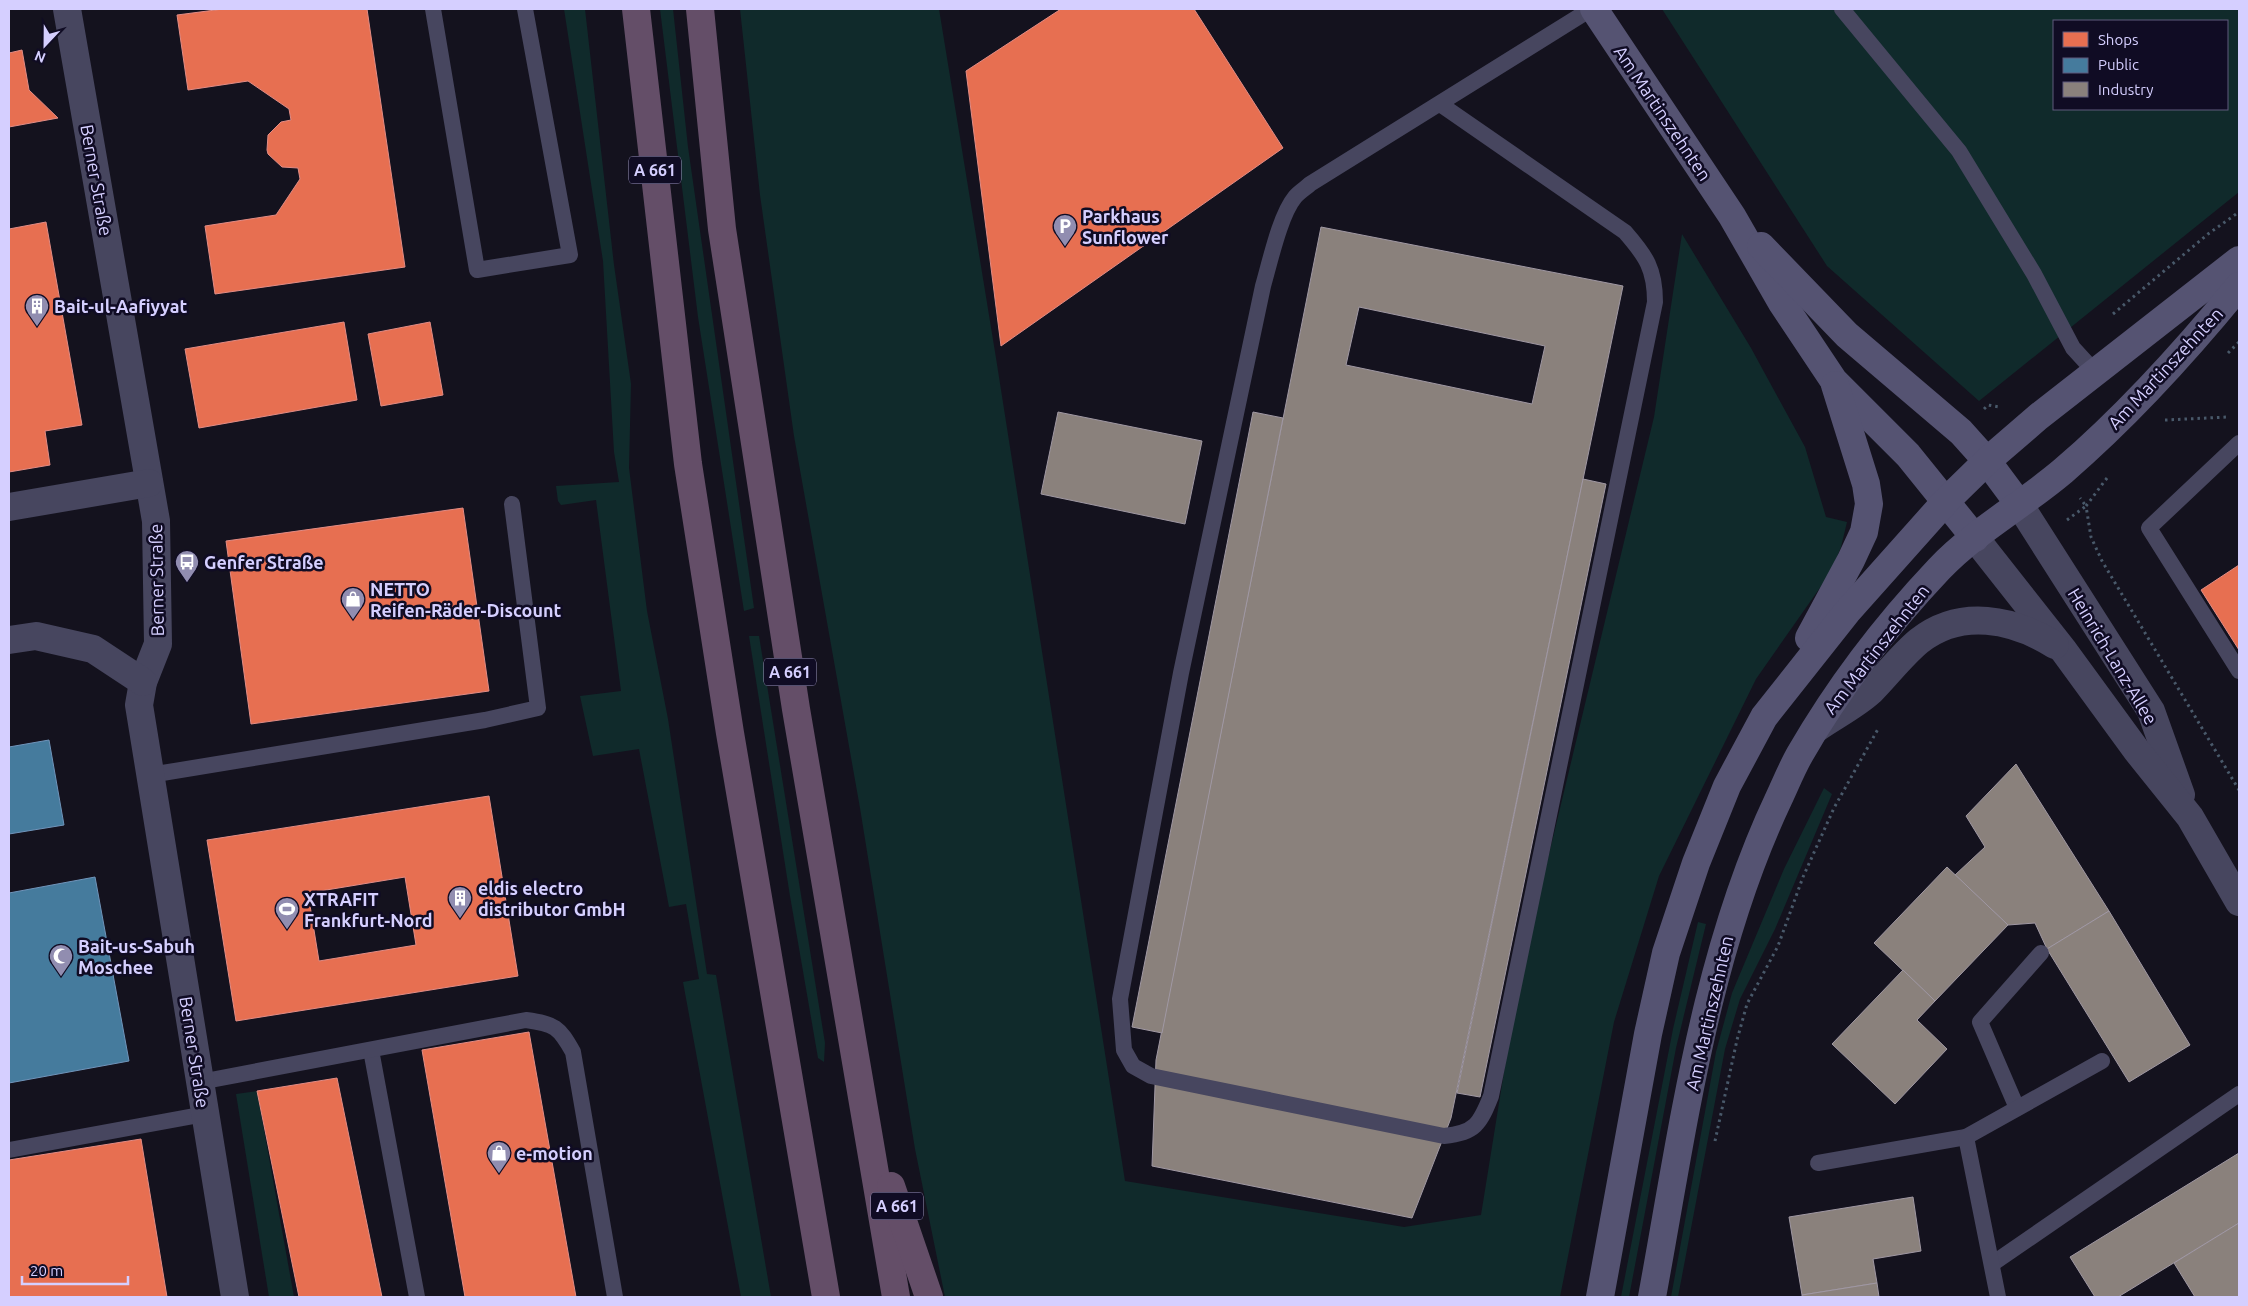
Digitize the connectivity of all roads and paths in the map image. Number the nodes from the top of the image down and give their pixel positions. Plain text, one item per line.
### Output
1 (67, 9) edge
2 (433, 9) edge
3 (524, 9) edge
4 (636, 9) edge
5 (700, 9) edge
6 (1592, 9) edge
7 (1842, 9) edge
8 (1440, 104) junction
9 (2239, 212) edge
10 (1732, 216) junction
11 (2239, 260) edge
12 (2239, 286) edge
13 (2110, 316) dead end
14 (2095, 372) junction
15 (1834, 382) junction
16 (2230, 417) dead end
17 (2162, 420) dead end
18 (2239, 442) edge
19 (1987, 461) junction
20 (148, 483) junction
21 (1946, 500) junction
22 (512, 504) dead end
23 (2019, 504) junction
24 (2086, 506) dead end
25 (9, 507) edge
26 (1975, 538) junction
27 (9, 640) edge
28 (2064, 651) junction
29 (2239, 671) edge
30 (143, 682) junction
31 (1764, 717) junction
32 (1883, 721) dead end
33 (1817, 728) junction
34 (150, 775) junction
35 (2239, 790) edge
36 (2190, 817) junction
37 (2239, 902) edge
38 (2040, 953) dead end
39 (371, 1050) junction
40 (2102, 1061) dead end
41 (200, 1082) junction
42 (2239, 1094) edge
43 (2017, 1108) junction
44 (205, 1114) junction
45 (865, 1114) junction
46 (1966, 1137) junction
47 (1714, 1147) dead end
48 (9, 1150) edge
49 (1818, 1163) dead end
50 (1992, 1264) junction
51 (235, 1297) edge
52 (417, 1297) edge
53 (615, 1297) edge
54 (826, 1297) edge
55 (896, 1297) edge
56 (929, 1297) edge
57 (1600, 1297) edge
58 (1652, 1297) edge
59 (1998, 1297) edge

1 - 20 street, Berner Straße
2 - 3 lane
4 - 54 highway, A 661
5 - 45 highway, A 661
6 - 8 lane
6 - 10 main road, Am Martinszehnten
7 - 14 lane
8 - 8 lane
9 - 13 path
10 - 15 main road, Am Martinszehnten
10 - 19 main road, Am Martinszehnten
11 - 14 main road, Am Martinszehnten
12 - 23 main road, Am Martinszehnten
14 - 19 main road, Am Martinszehnten
15 - 21 main road, Am Martinszehnten
15 - 31 main road
16 - 17 path
18 - 29 lane
19 - 21 main road, Am Martinszehnten
19 - 23 main road
20 - 25 street
20 - 30 street, Berner Straße
21 - 26 main road
21 - 31 main road, Am Martinszehnten
22 - 34 lane
23 - 26 main road, Am Martinszehnten
23 - 36 street, Heinrich-Lanz-Allee
24 - 35 path
26 - 28 street, Heinrich-Lanz-Allee
26 - 33 main road, Am Martinszehnten
27 - 30 street
28 - 33 street, Heinrich-Lanz-Allee
28 - 36 street, Heinrich-Lanz-Allee
30 - 34 street, Berner Straße
31 - 57 main road, Am Martinszehnten
32 - 47 path
33 - 58 main road, Am Martinszehnten
34 - 41 street, Berner Straße
36 - 37 street, Heinrich-Lanz-Allee
38 - 43 lane
39 - 41 lane
39 - 52 lane
39 - 53 lane
40 - 43 lane
41 - 44 street, Berner Straße
42 - 50 lane
43 - 46 lane
44 - 48 lane
44 - 51 street, Berner Straße
45 - 55 highway, A 661
45 - 56 highway, A 661
46 - 49 lane
46 - 50 lane
50 - 59 lane

